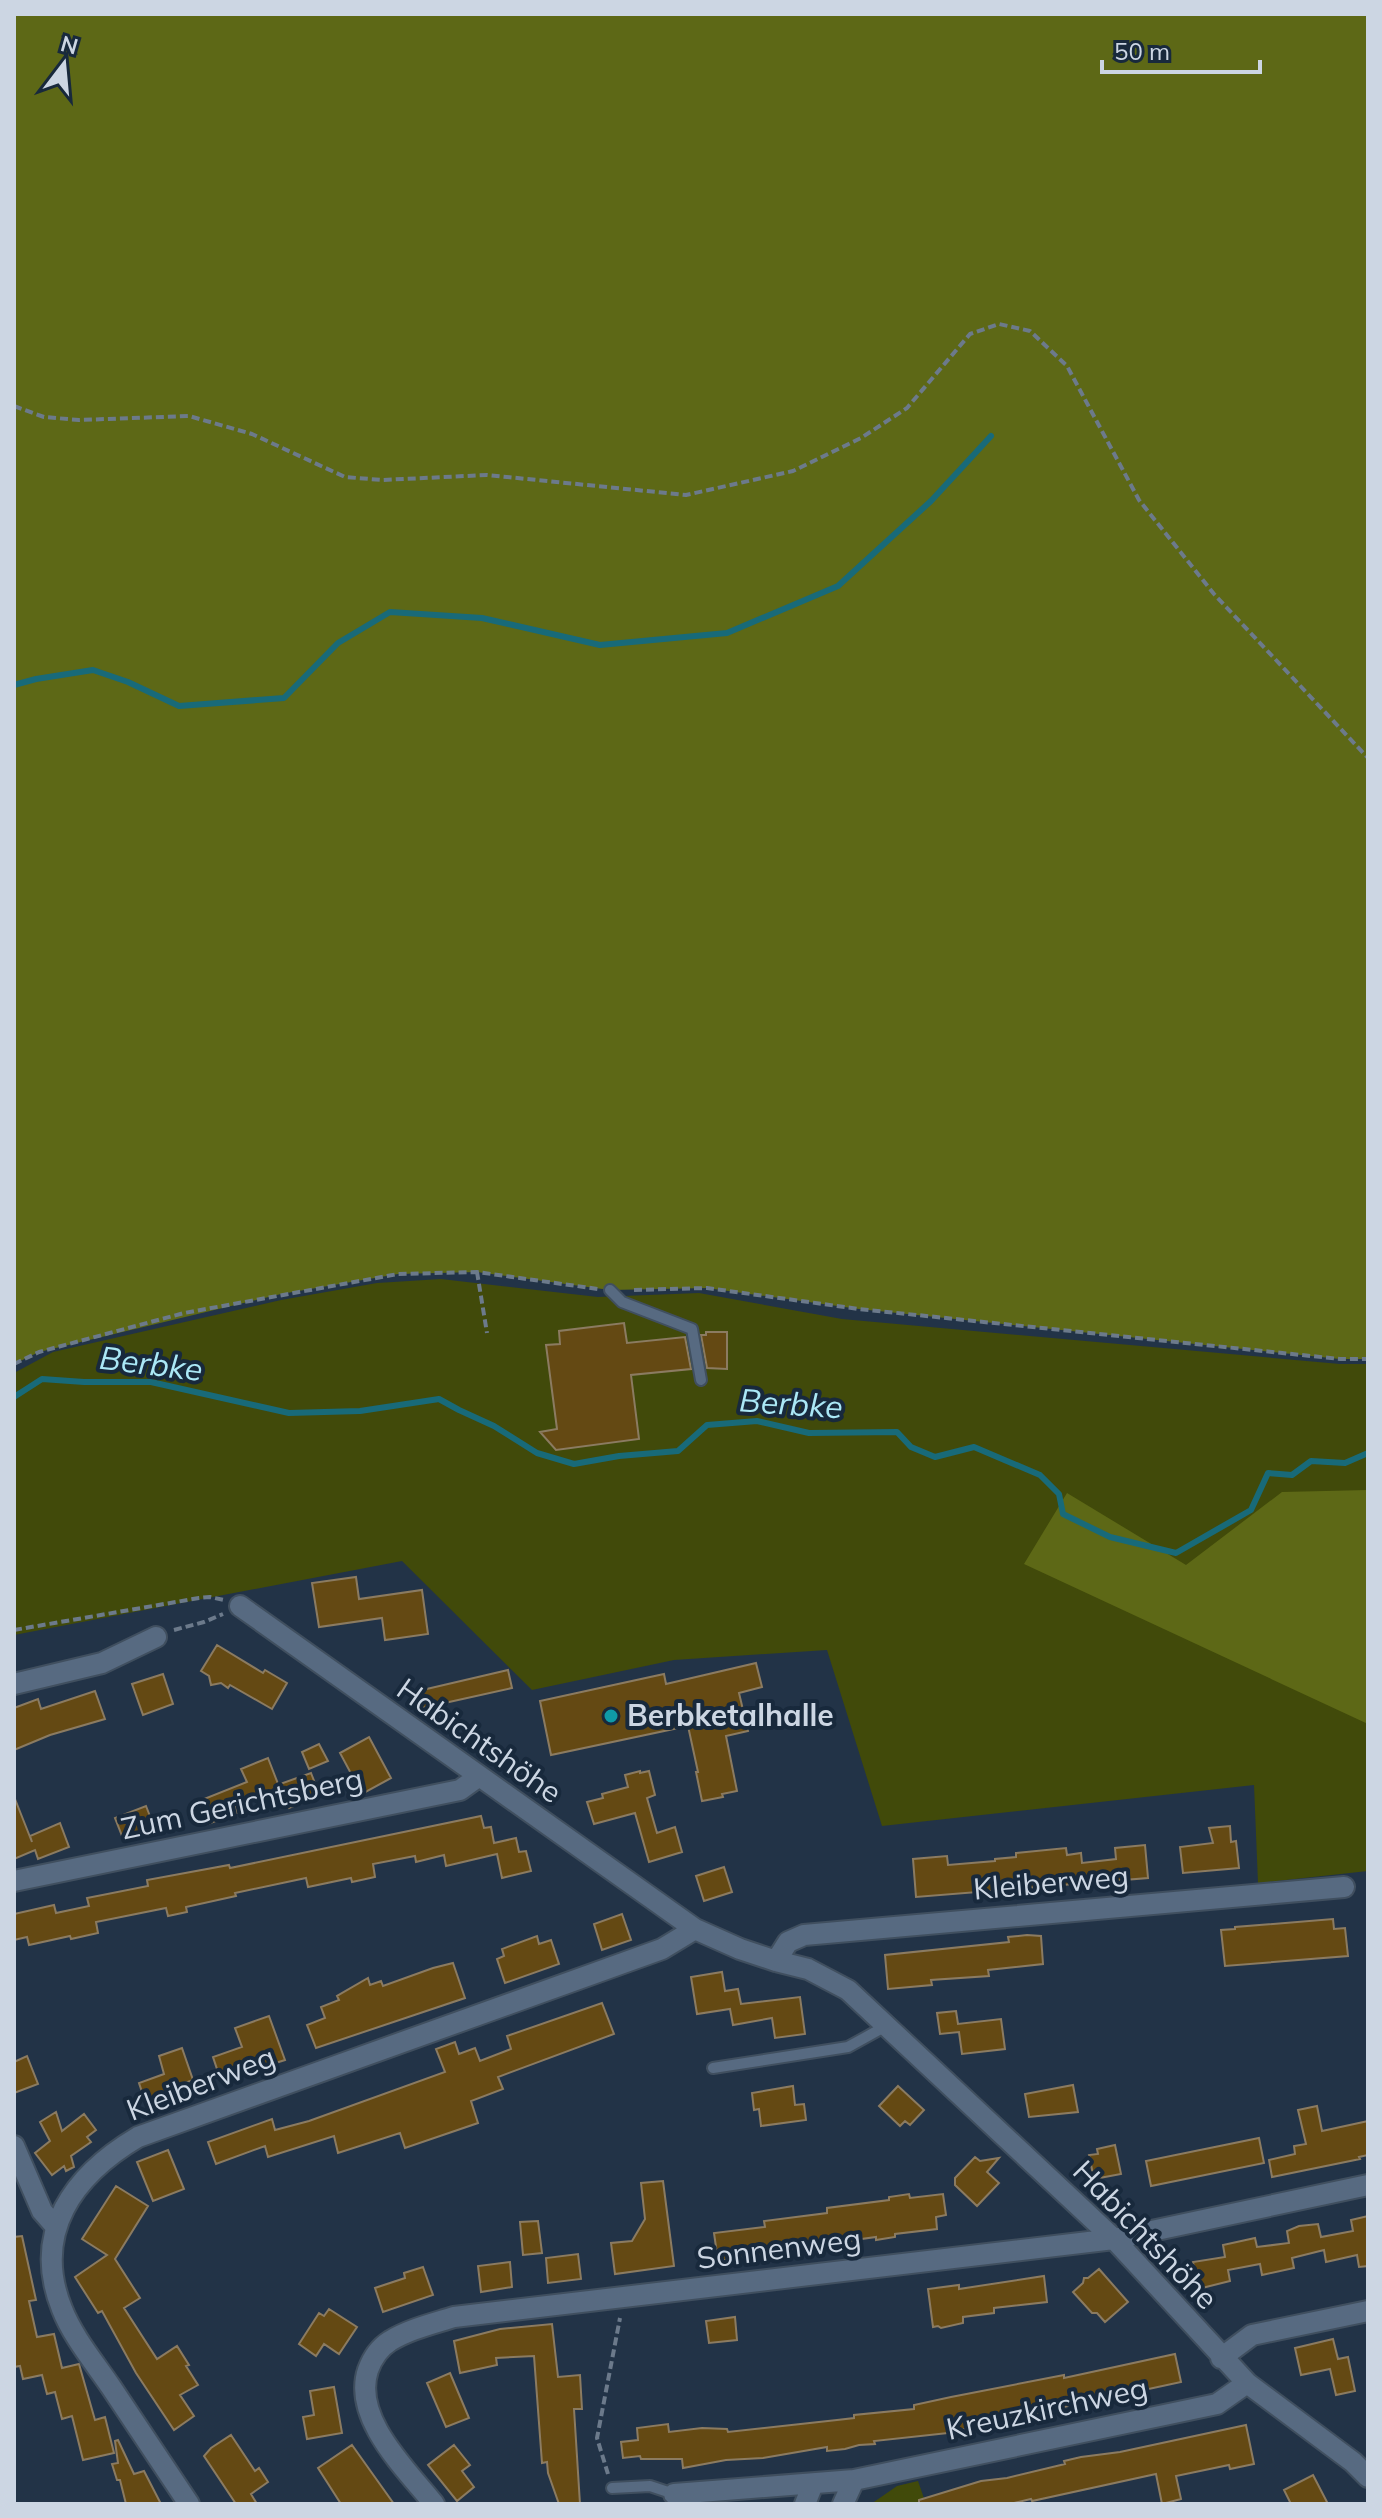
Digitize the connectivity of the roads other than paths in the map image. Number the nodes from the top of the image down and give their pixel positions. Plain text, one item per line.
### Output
1 (610, 1290) dead end
2 (701, 1380) dead end
3 (240, 1606) road end
4 (156, 1637) road end
5 (14, 1684) edge
6 (478, 1777) junction
7 (14, 1881) edge
8 (1344, 1887) dead end
9 (695, 1929) junction
10 (776, 1961) junction
11 (886, 2026) junction
12 (713, 2068) dead end
13 (14, 2147) edge
14 (1368, 2185) edge
15 (56, 2227) junction
16 (1114, 2239) junction
17 (1368, 2311) edge
18 (1221, 2358) junction
19 (1247, 2383) junction
20 (1363, 2464) edge
21 (854, 2480) junction
22 (813, 2484) junction
23 (612, 2488) road end
24 (674, 2494) joint
25 (189, 2504) edge
26 (434, 2504) edge
27 (805, 2504) edge
28 (843, 2504) edge

1 - 2 lane
3 - 6 street, Habichtshöhe
4 - 5 street
6 - 7 street, Zum Gerichtsberg
6 - 9 street, Habichtshöhe
8 - 10 street, Kleiberweg
9 - 10 street, Habichtshöhe
9 - 15 street, Kleiberweg
10 - 11 street, Habichtshöhe
11 - 12 lane
11 - 16 street, Habichtshöhe
13 - 15 street
14 - 16 street, Sonnenweg
15 - 25 street, Kleiberweg
16 - 18 street, Habichtshöhe
16 - 26 street, Sonnenweg
17 - 18 street
18 - 19 street, Habichtshöhe
19 - 20 street, Habichtshöhe
19 - 21 street, Kreuzkirchweg
21 - 22 street, Kreuzkirchweg
21 - 28 street
22 - 24 street, Kreuzkirchweg
22 - 27 street
23 - 24 lane, Kreuzkirchweg

